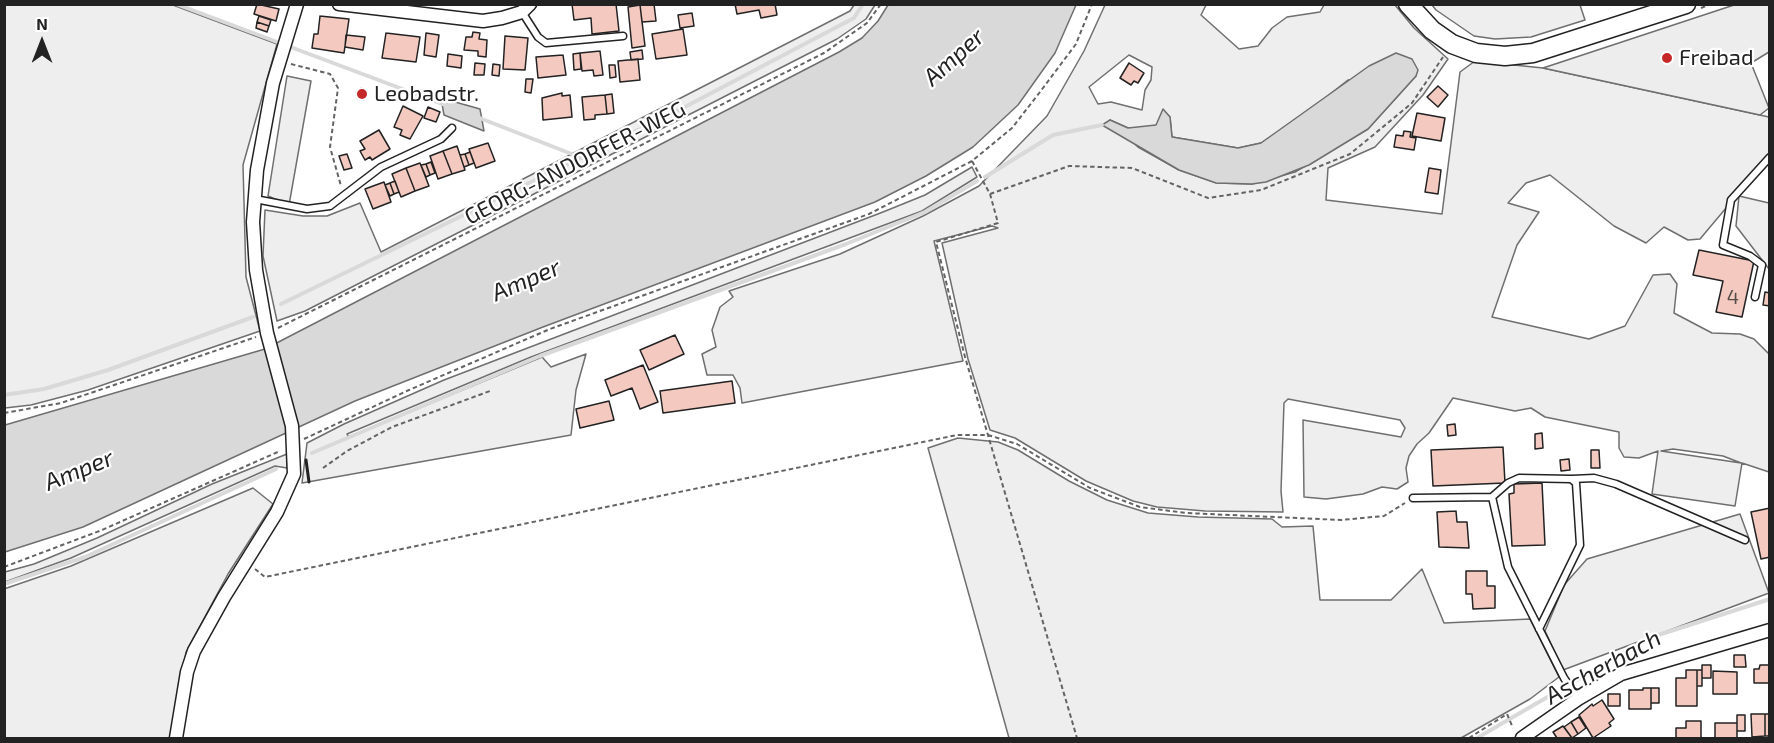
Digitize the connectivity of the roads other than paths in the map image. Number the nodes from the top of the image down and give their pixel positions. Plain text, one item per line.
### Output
1 (297, 4) edge
2 (339, 4) edge
3 (1408, 4) edge
4 (1686, 4) edge
5 (526, 8) edge
6 (623, 36) dead end
7 (452, 128) dead end
8 (1770, 157) edge
9 (254, 199) junction
10 (1755, 297) dead end
11 (1571, 479) junction
12 (1492, 497) junction
13 (1413, 498) road end
14 (1745, 540) dead end
15 (1539, 629) junction
16 (1770, 630) edge
17 (1574, 694) junction
18 (176, 738) edge
19 (1522, 738) edge

1 - 9 street
2 - 5 street
3 - 4 street
5 - 6 lane
7 - 9 lane
8 - 10 lane
9 - 18 street
11 - 12 lane
11 - 14 lane
11 - 15 lane
12 - 13 lane
12 - 15 lane
15 - 17 lane
16 - 17 street
17 - 19 street

